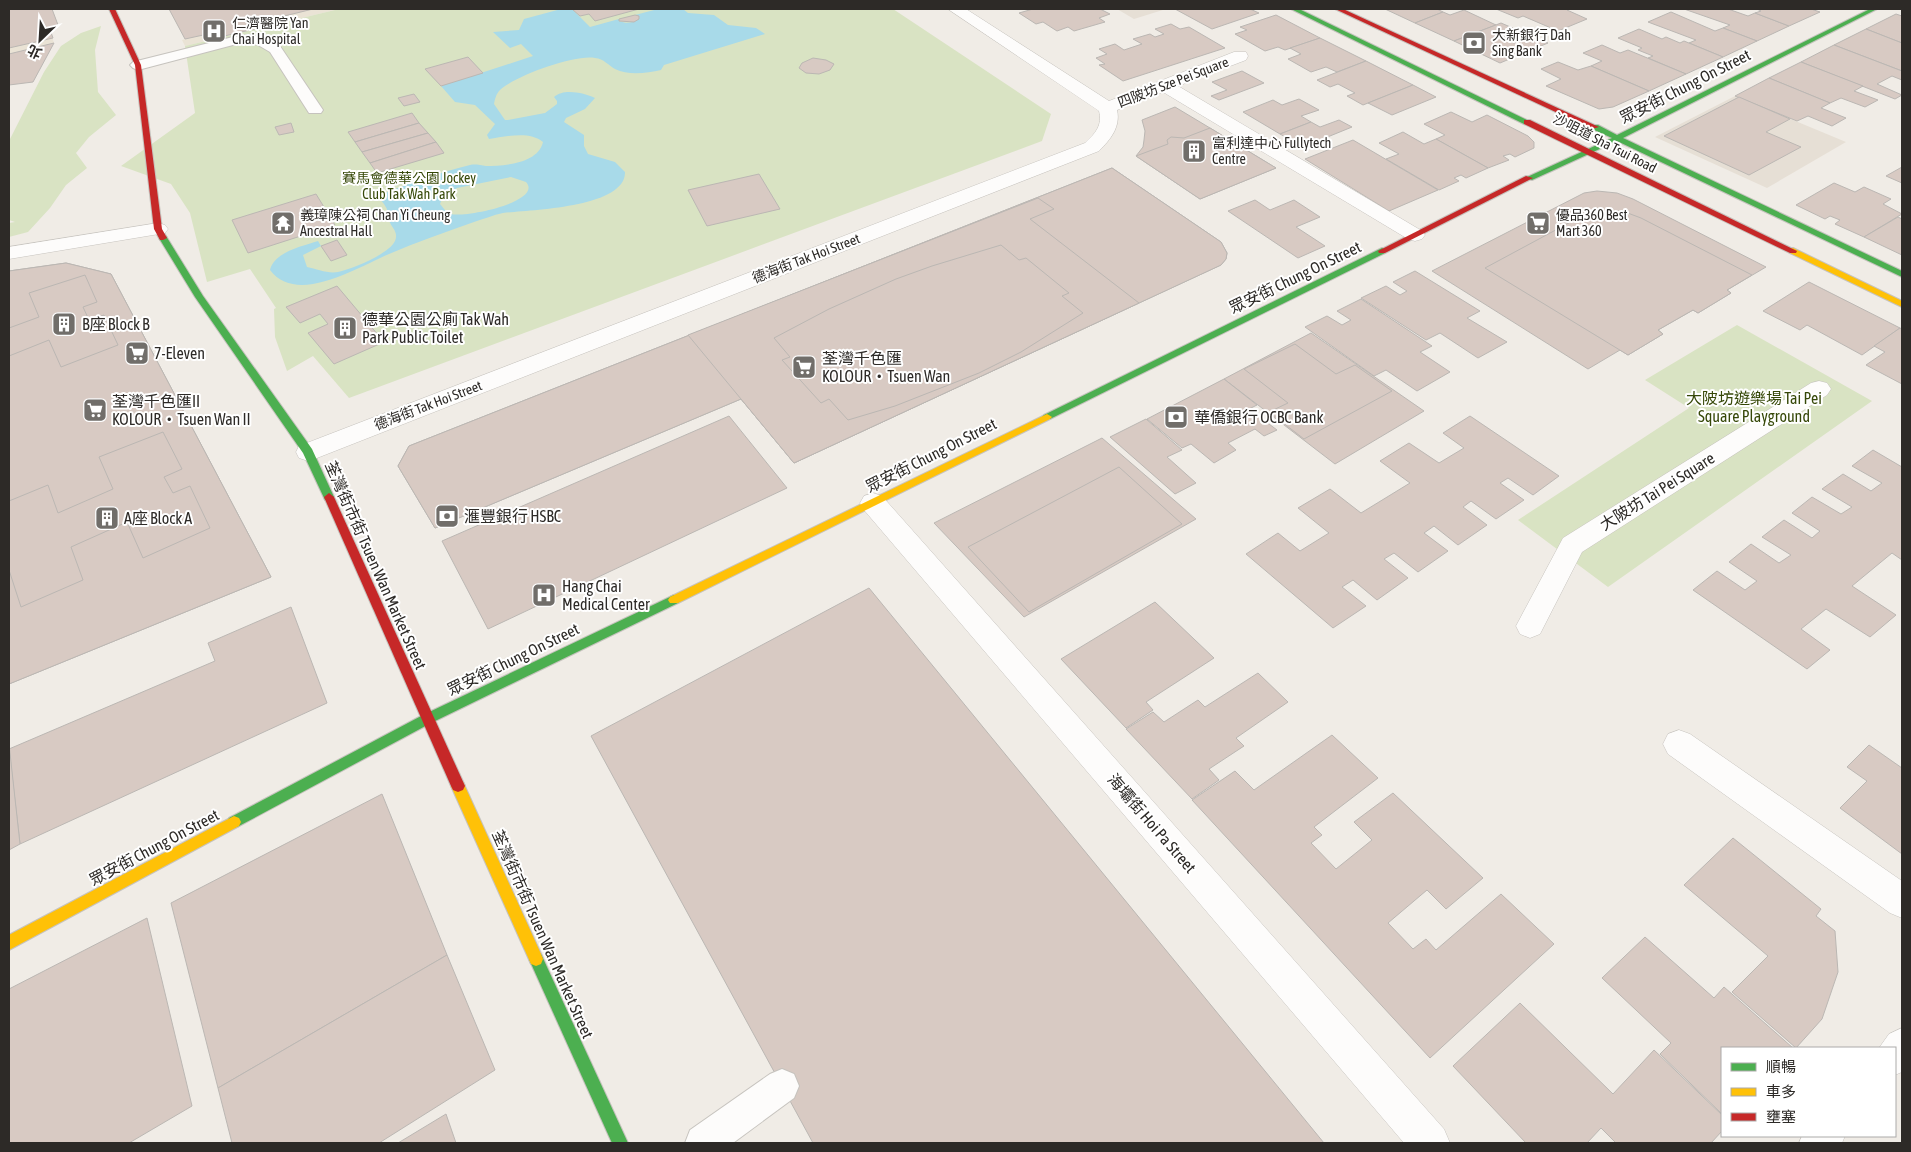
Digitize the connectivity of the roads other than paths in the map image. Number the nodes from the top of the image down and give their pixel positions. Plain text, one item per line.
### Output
1 (112, 9) edge
2 (956, 9) edge
3 (1294, 9) edge
4 (1338, 9) edge
5 (1874, 9) edge
6 (1240, 56) dead end
7 (138, 65) junction
8 (1165, 86) junction
9 (1107, 108) junction
10 (315, 110) dead end
11 (1617, 138) junction
12 (1588, 152) junction
13 (158, 229) junction
14 (1415, 235) junction
15 (9, 253) edge
16 (1902, 274) edge
17 (1902, 304) edge
18 (1819, 389) dead end
19 (308, 452) junction
20 (873, 503) junction
21 (1530, 626) dead end
22 (427, 719) junction
23 (1679, 744) dead end
24 (1902, 901) edge
25 (9, 943) edge
26 (782, 1086) dead end
27 (620, 1143) edge
28 (703, 1143) edge
29 (1430, 1143) edge

1 - 7 street, 荃灣街市街 Tsuen Wan Market Street
2 - 9 street
3 - 12 street, 沙咀道 Sha Tsui Road
4 - 11 street, 沙咀道 Sha Tsui Road
5 - 11 street, 眾安街 Chung On Street
6 - 8 street, 四陂坊 Sze Pei Square
7 - 10 lane
7 - 13 street, 荃灣街市街 Tsuen Wan Market Street
8 - 9 street, 四陂坊 Sze Pei Square
8 - 14 street
9 - 19 street, 德海街 Tak Hoi Street
11 - 12 street, 眾安街 Chung On Street
11 - 16 street, 沙咀道 Sha Tsui Road
12 - 14 street, 眾安街 Chung On Street
12 - 17 street, 沙咀道 Sha Tsui Road
13 - 15 street
13 - 19 street, 荃灣街市街 Tsuen Wan Market Street
14 - 20 street, 眾安街 Chung On Street
18 - 21 street, 大陂坊 Tai Pei Square
19 - 22 street, 荃灣街市街 Tsuen Wan Market Street
20 - 22 street, 眾安街 Chung On Street
20 - 29 street, 海壩街 Hoi Pa Street
22 - 25 street, 眾安街 Chung On Street
22 - 27 street, 荃灣街市街 Tsuen Wan Market Street
23 - 24 street
26 - 28 lane

